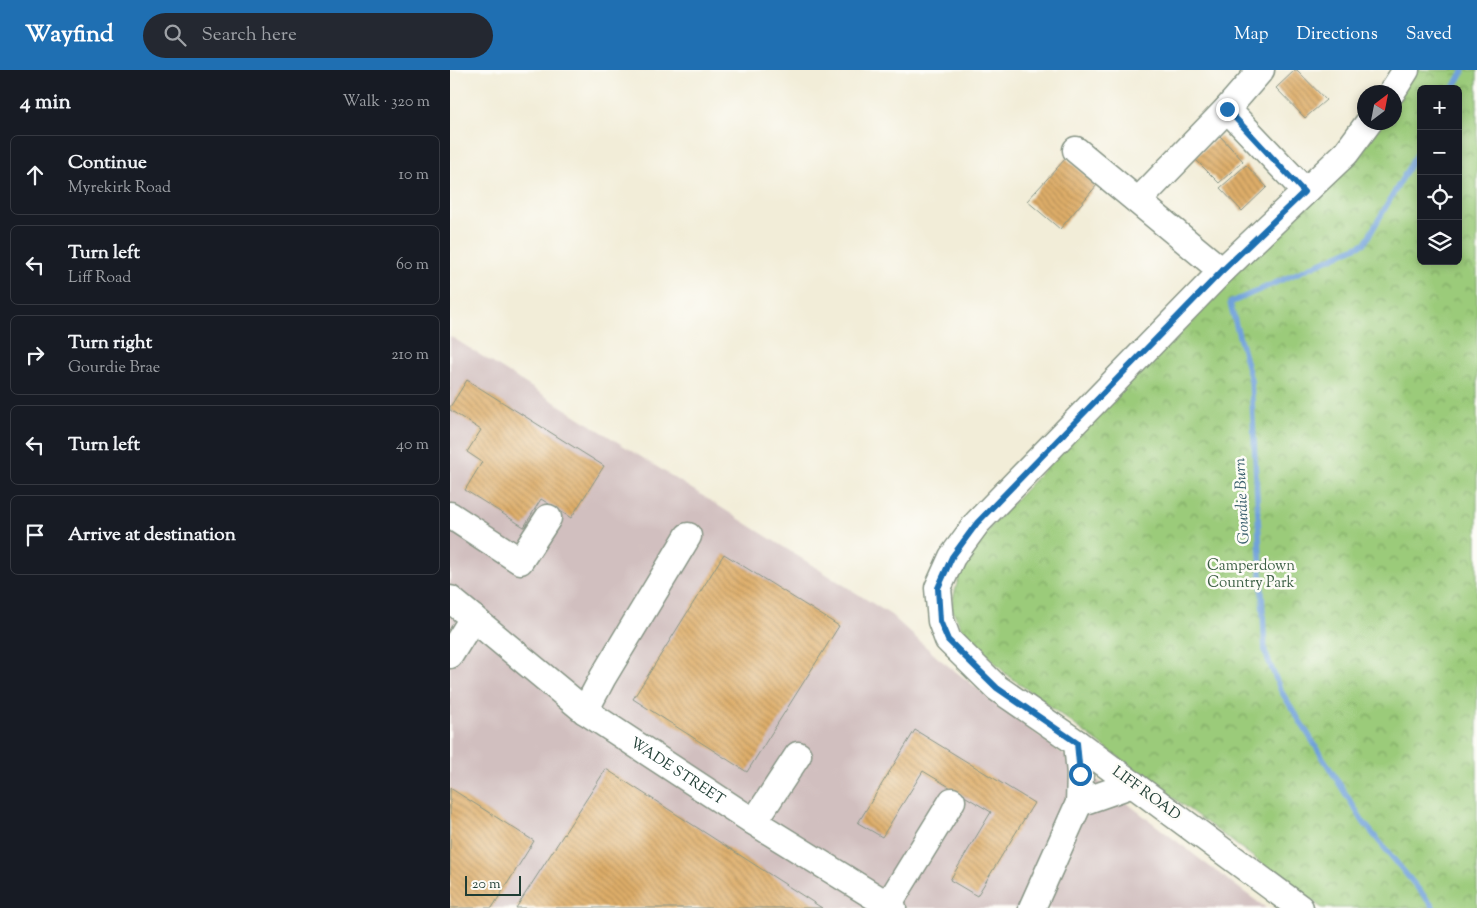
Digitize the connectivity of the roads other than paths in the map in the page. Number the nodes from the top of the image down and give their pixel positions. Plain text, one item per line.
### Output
1 (1261, 70) edge
2 (1406, 70) edge
3 (1396, 85) edge
4 (1227, 109) junction
5 (1363, 130) edge
6 (1076, 150) dead end
7 (1304, 192) junction
8 (1138, 201) junction
9 (1222, 271) junction
10 (450, 516) edge
11 (548, 518) dead end
12 (688, 536) dead end
13 (450, 599) edge
14 (473, 618) junction
15 (450, 655) edge
16 (585, 711) junction
17 (1077, 743) junction
18 (798, 755) dead end
19 (1133, 784) junction
20 (952, 801) dead end
21 (1079, 803) junction
22 (754, 822) junction
23 (891, 907) edge
24 (1032, 908) edge
25 (1300, 908) edge

1 - 4 street
2 - 3 street
4 - 7 street
4 - 8 street
5 - 7 street
6 - 8 street
7 - 9 street
8 - 9 street
9 - 17 street, LIFF ROAD
10 - 11 street
12 - 16 street
13 - 14 street, WADE STREET
14 - 15 street
14 - 16 street, WADE STREET
16 - 22 street, WADE STREET
17 - 19 street, LIFF ROAD
17 - 21 street
18 - 22 street
19 - 21 street
19 - 25 street, LIFF ROAD
20 - 23 street
21 - 24 street
22 - 23 street, WADE STREET

